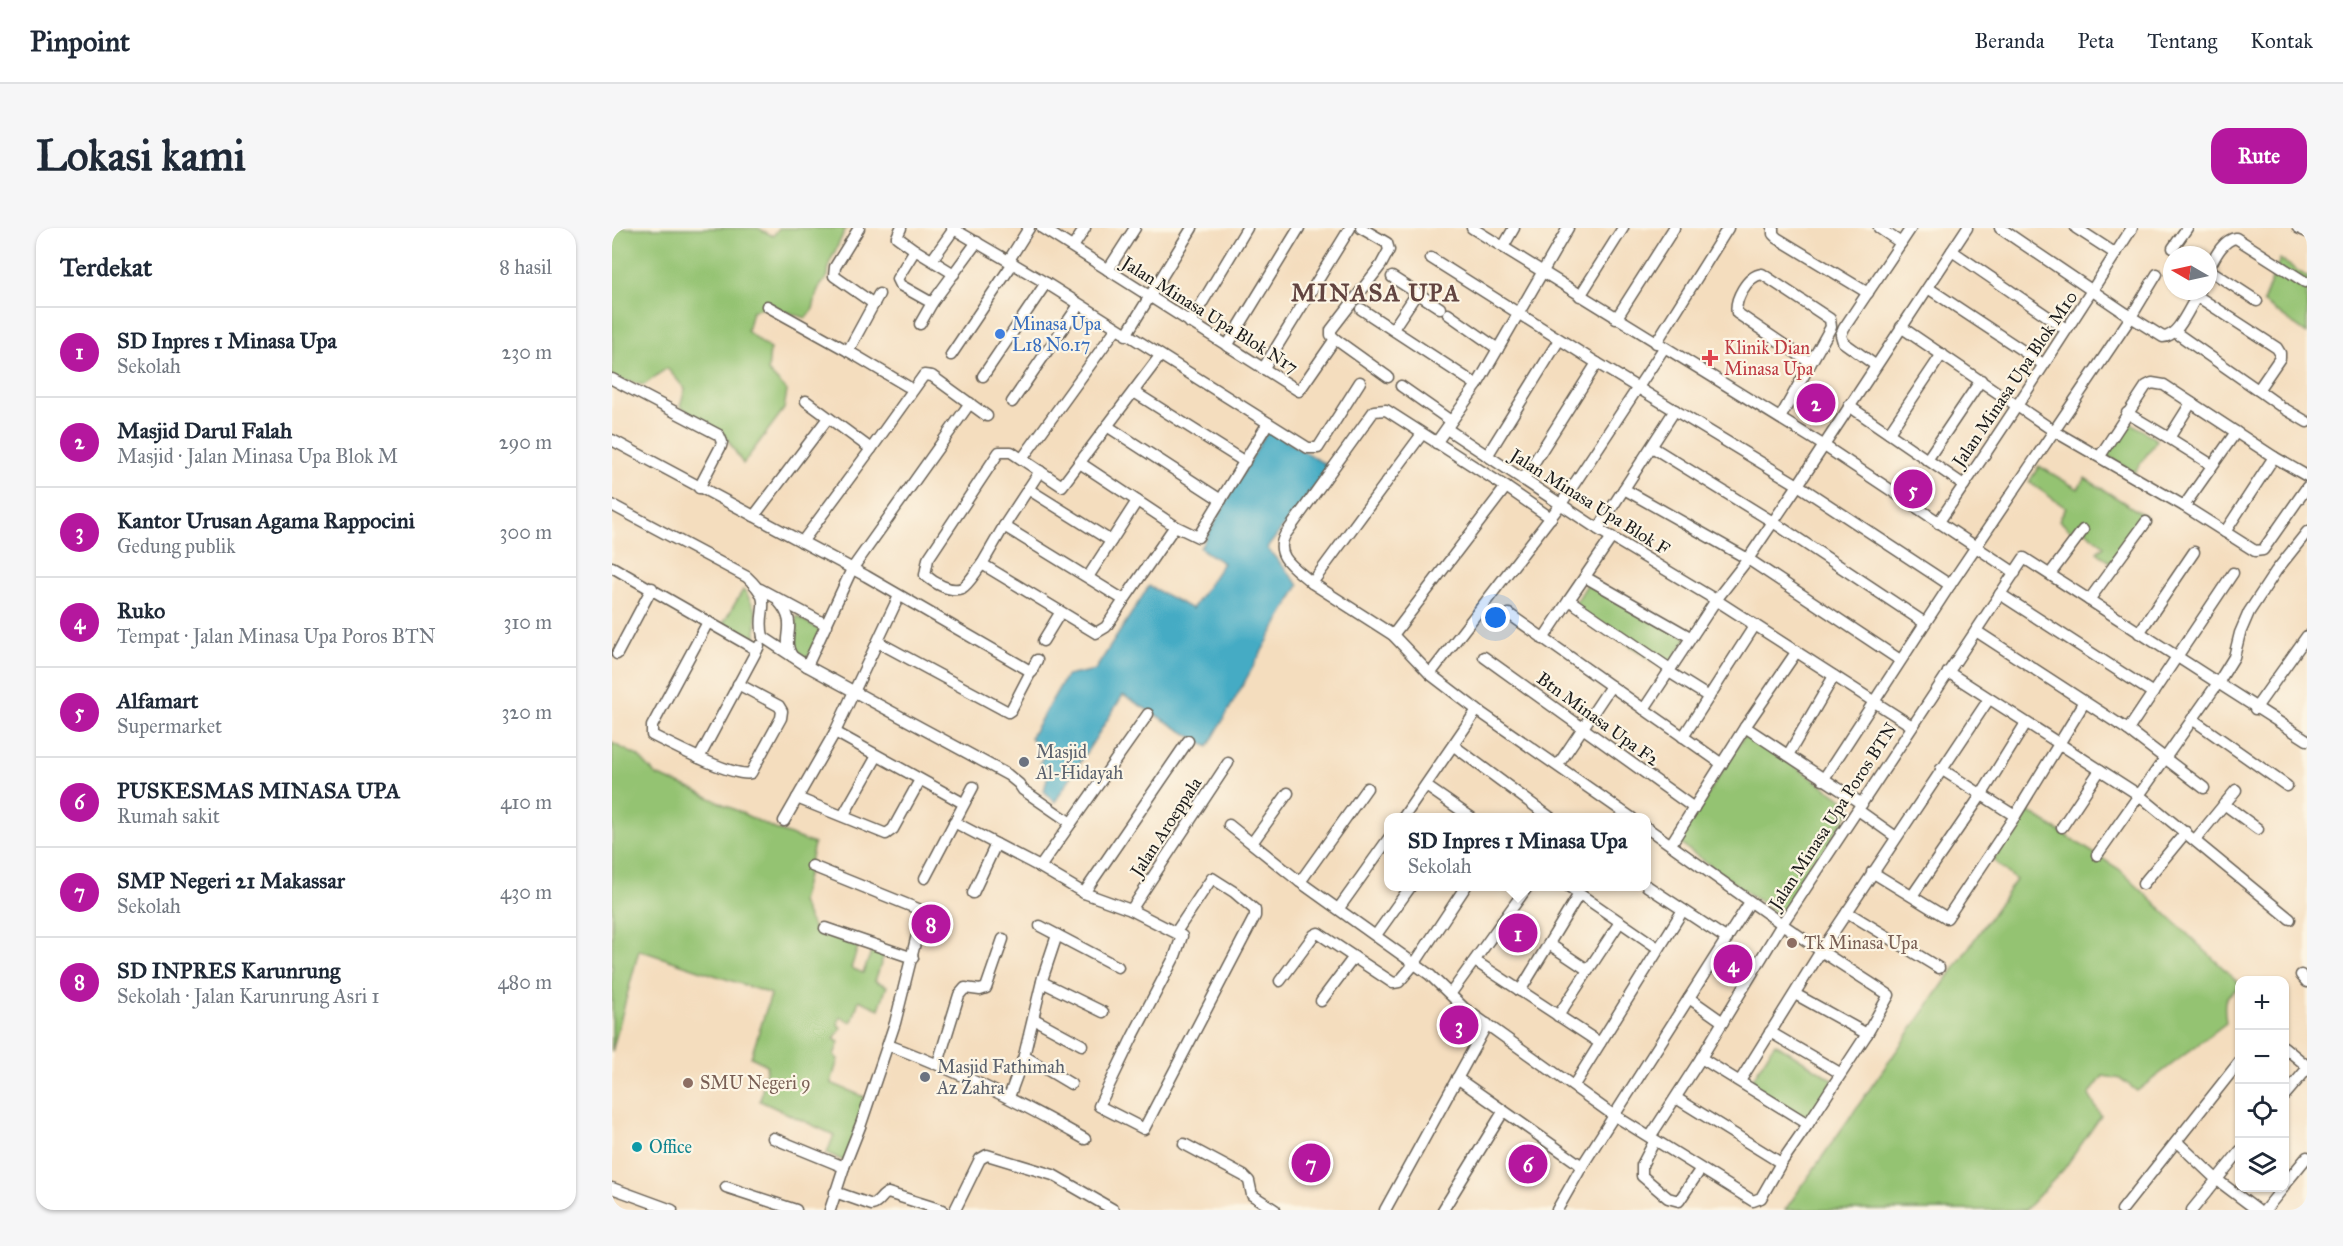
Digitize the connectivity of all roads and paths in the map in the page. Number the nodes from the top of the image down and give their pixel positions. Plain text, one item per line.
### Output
1 (859, 228) edge
2 (901, 228) edge
3 (953, 228) edge
4 (1029, 228) edge
5 (1042, 228) edge
6 (1085, 228) edge
7 (1135, 228) edge
8 (1192, 228) edge
9 (1247, 228) edge
10 (1299, 228) edge
11 (1350, 228) edge
12 (1361, 228) edge
13 (1472, 228) edge
14 (1514, 228) edge
15 (1568, 228) edge
16 (1623, 228) edge
17 (1674, 228) edge
18 (1728, 228) edge
19 (1773, 228) edge
20 (1880, 228) edge
21 (1911, 228) edge
22 (1966, 228) edge
23 (2000, 228) edge
24 (2076, 228) edge
25 (2133, 228) edge
26 (2187, 228) edge
27 (2298, 228) edge
28 (2307, 232) edge
29 (977, 242) junction
30 (1901, 243) junction
31 (2174, 246) edge
32 (1073, 247) junction
33 (1503, 247) junction
34 (915, 250) junction
35 (1952, 251) junction
36 (2116, 254) junction
37 (2217, 256) edge
38 (1431, 258) dead end
39 (932, 261) junction
40 (1011, 261) junction
41 (1108, 270) junction
42 (1541, 272) junction
43 (954, 274) junction
44 (2157, 274) dead end
45 (2217, 276) edge
46 (1392, 277) dead end
47 (2305, 282) dead end
48 (1046, 283) junction
49 (1928, 288) junction
50 (2093, 291) junction
51 (1868, 293) junction
52 (1149, 296) junction
53 (1415, 296) junction
54 (1580, 296) junction
55 (2194, 300) edge
56 (2207, 300) edge
57 (2257, 301) dead end
58 (932, 303) junction
59 (1079, 305) junction
60 (767, 306) dead end
61 (1361, 309) dead end
62 (1519, 313) junction
63 (2130, 316) junction
64 (1616, 319) junction
65 (1190, 323) junction
66 (920, 324) dead end
67 (1901, 327) junction
68 (1393, 329) junction
69 (2066, 329) junction
70 (1121, 332) junction
71 (2175, 332) junction
72 (1335, 339) junction
73 (1560, 339) junction
74 (1660, 345) junction
75 (1227, 346) junction
76 (1498, 349) junction
77 (848, 351) junction
78 (1942, 354) junction
79 (951, 356) dead end
80 (1160, 356) junction
81 (1597, 363) junction
82 (1811, 363) junction
83 (1875, 364) junction
84 (2043, 364) junction
85 (1263, 369) junction
86 (983, 376) dead end
87 (1388, 377) dead end
88 (612, 379) edge
89 (1981, 380) junction
90 (1360, 382) dead end
91 (1477, 385) junction
92 (907, 386) dead end
93 (1401, 386) dead end
94 (1638, 388) junction
95 (2258, 390) junction
96 (1134, 392) junction
97 (806, 400) dead end
98 (1012, 402) dead end
99 (970, 403) junction
100 (2192, 403) junction
101 (1849, 406) junction
102 (2018, 406) junction
103 (1675, 410) junction
104 (2127, 413) junction
105 (987, 416) dead end
106 (828, 418) junction
107 (1780, 418) junction
108 (2306, 418) edge
109 (1268, 423) junction
110 (1449, 425) junction
111 (1107, 426) junction
112 (2054, 431) junction
113 (2236, 432) junction
114 (1890, 433) junction
115 (1422, 434) junction
116 (2169, 438) junction
117 (612, 440) edge
118 (1436, 443) junction
119 (1823, 446) junction
120 (1652, 447) junction
121 (871, 449) junction
122 (1487, 456) junction
123 (2100, 456) junction
124 (2274, 457) junction
125 (1022, 459) junction
126 (1927, 460) junction
127 (1245, 462) junction
128 (1080, 463) junction
129 (2212, 465) junction
130 (1040, 471) junction
131 (2307, 476) edge
132 (1522, 480) junction
133 (1798, 485) junction
134 (1964, 485) junction
135 (1062, 486) junction
136 (1506, 487) junction
137 (2307, 487) edge
138 (699, 488) junction
139 (1029, 489) junction
140 (1624, 489) junction
141 (1221, 500) junction
142 (1137, 501) junction
143 (1052, 502) junction
144 (1561, 504) junction
145 (612, 505) edge
146 (2184, 506) junction
147 (754, 516) junction
148 (1551, 518) junction
149 (1773, 522) junction
150 (2146, 522) dead end
151 (1938, 523) junction
152 (1004, 526) junction
153 (1175, 526) junction
154 (1598, 529) junction
155 (2083, 530) dead end
156 (2225, 532) junction
157 (2307, 532) edge
158 (1612, 537) junction
159 (1111, 541) junction
160 (802, 542) junction
161 (1977, 548) junction
162 (2194, 552) dead end
163 (1748, 559) junction
164 (982, 564) junction
165 (612, 567) edge
166 (852, 569) junction
167 (2015, 573) junction
168 (2233, 573) dead end
169 (2050, 574) junction
170 (1088, 577) junction
171 (1585, 577) junction
172 (1312, 583) junction
173 (1950, 585) junction
174 (652, 588) junction
175 (760, 589) junction
176 (2000, 594) junction
177 (899, 596) junction
178 (775, 597) junction
179 (1124, 600) junction
180 (1569, 600) junction
181 (1716, 600) junction
182 (2089, 600) junction
183 (1060, 613) junction
184 (1509, 614) dead end
185 (708, 622) junction
186 (1925, 623) junction
187 (826, 625) junction
188 (1755, 625) junction
189 (1976, 631) junction
190 (2139, 633) junction
191 (1393, 635) junction
192 (2307, 636) edge
193 (763, 637) junction
194 (1690, 637) junction
195 (1543, 639) junction
196 (1043, 641) dead end
197 (878, 642) junction
198 (757, 650) junction
199 (1797, 651) junction
200 (618, 654) dead end
201 (2177, 656) junction
202 (793, 657) junction
203 (1484, 657) dead end
204 (1037, 660) dead end
205 (1900, 660) junction
206 (807, 666) junction
207 (1670, 670) junction
208 (1032, 672) junction
209 (1948, 672) junction
210 (1430, 674) junction
211 (1834, 676) junction
212 (2218, 683) junction
213 (738, 684) junction
214 (1611, 686) junction
215 (854, 692) junction
216 (2153, 693) junction
217 (1709, 697) junction
218 (1989, 699) junction
219 (1874, 701) junction
220 (2084, 703) junction
221 (1644, 709) junction
222 (2255, 709) junction
223 (1477, 710) junction
224 (1148, 714) dead end
225 (2192, 719) junction
226 (2026, 723) junction
227 (1912, 726) junction
228 (1745, 727) junction
229 (1583, 729) junction
230 (2128, 730) junction
231 (835, 732) junction
232 (1683, 737) junction
233 (2307, 740) edge
234 (1188, 741) dead end
235 (2060, 744) junction
236 (1454, 746) junction
237 (1788, 755) junction
238 (878, 756) junction
239 (699, 758) junction
240 (2163, 758) junction
241 (1228, 763) dead end
242 (1722, 764) junction
243 (1558, 765) junction
244 (1941, 769) junction
245 (2100, 770) junction
246 (920, 780) junction
247 (1823, 780) junction
248 (1426, 786) junction
249 (2287, 786) dead end
250 (973, 787) dead end
251 (1367, 788) dead end
252 (2204, 788) dead end
253 (2236, 790) dead end
254 (1288, 793) dead end
255 (1982, 794) junction
256 (2139, 795) junction
257 (797, 798) junction
258 (963, 803) junction
259 (2224, 804) junction
260 (1860, 807) junction
261 (1694, 808) junction
262 (1407, 813) edge
263 (1461, 813) edge
264 (1544, 813) edge
265 (1617, 813) edge
266 (843, 816) junction
267 (2016, 816) junction
268 (784, 821) dead end
269 (954, 822) junction
270 (1071, 823) junction
271 (1229, 825) dead end
272 (2062, 827) dead end
273 (2258, 830) dead end
274 (1651, 831) edge
275 (2186, 832) junction
276 (1896, 837) junction
277 (2195, 840) junction
278 (1252, 843) junction
279 (996, 844) junction
280 (1671, 844) junction
281 (1384, 845) edge
282 (2097, 855) dead end
283 (812, 866) dead end
284 (1040, 867) junction
285 (1872, 872) junction
286 (925, 878) dead end
287 (1300, 882) junction
288 (2143, 884) dead end
289 (1651, 889) edge
290 (1408, 891) edge
291 (1463, 891) edge
292 (1524, 891) edge
293 (1575, 891) edge
294 (973, 893) dead end
295 (1084, 893) junction
296 (1579, 894) junction
297 (1912, 896) junction
298 (1750, 902) junction
299 (1339, 908) junction
300 (1131, 910) junction
301 (1683, 910) junction
302 (1847, 912) junction
303 (2290, 919) dead end
304 (1620, 922) junction
305 (1782, 924) junction
306 (1040, 926) dead end
307 (825, 928) dead end
308 (1179, 934) junction
309 (1057, 935) junction
310 (1376, 936) junction
311 (1003, 939) dead end
312 (1727, 939) junction
313 (1549, 944) junction
314 (1658, 948) junction
315 (1821, 951) junction
316 (1353, 957) junction
317 (913, 958) junction
318 (1475, 961) junction
319 (1415, 963) junction
320 (1118, 967) dead end
321 (1939, 968) dead end
322 (1588, 970) junction
323 (1280, 981) dead end
324 (1042, 982) junction
325 (1520, 991) junction
326 (1451, 993) junction
327 (1795, 994) junction
328 (1689, 998) junction
329 (1321, 1001) dead end
330 (1103, 1012) dead end
331 (1558, 1016) junction
332 (1034, 1019) junction
333 (1723, 1022) junction
334 (1487, 1024) junction
335 (1770, 1032) junction
336 (1867, 1034) junction
337 (1600, 1042) junction
338 (888, 1045) junction
339 (1082, 1045) dead end
340 (2289, 1051) edge
341 (1024, 1056) junction
342 (1701, 1058) junction
343 (938, 1063) junction
344 (2235, 1067) edge
345 (2307, 1067) edge
346 (1840, 1073) junction
347 (1456, 1078) junction
348 (1740, 1081) junction
349 (1071, 1084) dead end
350 (1574, 1085) junction
351 (2289, 1090) edge
352 (1009, 1097) junction
353 (1676, 1098) junction
354 (1503, 1112) junction
355 (1614, 1115) junction
356 (1808, 1124) junction
357 (773, 1138) dead end
358 (1085, 1139) dead end
359 (1652, 1139) junction
360 (2176, 1142) junction
361 (1184, 1144) dead end
362 (2235, 1156) edge
363 (2307, 1157) edge
364 (1781, 1163) junction
365 (1582, 1166) junction
366 (844, 1167) junction
367 (1700, 1170) junction
368 (2216, 1179) junction
369 (2289, 1180) edge
370 (726, 1187) dead end
371 (612, 1188) edge
372 (835, 1192) junction
373 (2279, 1192) edge
374 (1748, 1206) edge
375 (653, 1207) edge
376 (672, 1210) edge
377 (796, 1210) edge
378 (830, 1210) edge
379 (942, 1210) edge
380 (955, 1210) edge
381 (1114, 1210) edge
382 (1275, 1210) edge
383 (1385, 1210) edge
384 (1443, 1210) edge
385 (1557, 1210) edge
386 (2122, 1210) edge
387 (2192, 1210) edge
388 (2257, 1210) edge
389 (2265, 1210) edge

1 - 77 street
2 - 34 street
3 - 29 street
3 - 39 street
4 - 40 street
5 - 32 street, Jalan Minasa Upa Blok N17
6 - 32 street
7 - 41 street
8 - 52 street
9 - 65 street
10 - 75 street
11 - 85 street
12 - 72 street
13 - 33 street
14 - 33 street
15 - 42 street
16 - 54 street
17 - 64 street
18 - 74 street
19 - 51 street
20 - 30 street
21 - 30 street
22 - 35 street
23 - 50 street
24 - 36 street
25 - 36 street, Jalan Minasa Upa Blok M10
26 - 31 street
27 - 28 street
29 - 40 street
29 - 43 street
30 - 51 street
32 - 41 street, Jalan Minasa Upa Blok N17
33 - 42 street
34 - 39 street
34 - 58 street
35 - 49 street
35 - 69 street
36 - 50 street, Jalan Minasa Upa Blok M10
37 - 47 street
38 - 62 street
39 - 43 street
40 - 48 street
40 - 79 street
41 - 52 street, Jalan Minasa Upa Blok N17
42 - 54 street
42 - 62 street
43 - 58 street
44 - 63 street
45 - 57 street
46 - 53 street
48 - 59 street
48 - 86 street
49 - 67 street
49 - 84 street
50 - 63 street
50 - 69 street, Jalan Minasa Upa Blok M10
51 - 83 street
52 - 65 street, Jalan Minasa Upa Blok N17
52 - 70 street
53 - 68 street
53 - 76 street
54 - 64 street
55 - 71 street
56 - 95 street
58 - 66 street
59 - 70 street
59 - 98 street
60 - 77 street
61 - 68 street
62 - 73 street
62 - 76 street
63 - 71 street
63 - 112 street
64 - 74 street
65 - 75 street, Jalan Minasa Upa Blok N17
67 - 78 street
67 - 83 street
68 - 91 street
69 - 84 street, Jalan Minasa Upa Blok M10
70 - 80 street
70 - 125 street
71 - 95 street
72 - 85 street, Jalan Minasa Upa Blok N17
72 - 87 street
73 - 81 street
73 - 122 street
74 - 94 street
74 - 107 street
75 - 85 street, Jalan Minasa Upa Blok N17
76 - 91 street
77 - 92 street
78 - 89 street
78 - 114 street
80 - 96 street
80 - 109 street
81 - 94 street
81 - 132 street
82 - 82 street
82 - 107 street
83 - 101 street
84 - 102 street, Jalan Minasa Upa Blok M10
88 - 138 street
89 - 102 street
89 - 126 street
90 - 109 street
91 - 110 street
93 - 110 street, Jalan Minasa Upa Blok F
94 - 103 street
94 - 144 street
95 - 108 street
96 - 111 street
96 - 127 street
97 - 106 street
99 - 105 street
99 - 121 street
99 - 166 street
100 - 104 street
100 - 113 street
100 - 116 street
101 - 114 street
101 - 119 street
102 - 112 street
102 - 134 street, Jalan Minasa Upa Blok M10
103 - 120 street
103 - 133 street
104 - 116 street
104 - 123 street
106 - 121 street
106 - 147 street
107 - 119 street
109 - 127 street
110 - 118 street
110 - 122 street, Jalan Minasa Upa Blok F
111 - 128 street
111 - 141 street
112 - 123 street
112 - 161 street
113 - 124 street
113 - 129 street
114 - 126 street
115 - 118 street
115 - 172 street
115 - 172 street
116 - 129 street
117 - 138 street
118 - 136 street
119 - 133 street
119 - 151 street
120 - 140 street
120 - 149 street
121 - 160 street
122 - 132 street, Jalan Minasa Upa Blok F
123 - 146 street
124 - 131 street
124 - 156 street
125 - 130 street
125 - 164 street
126 - 134 street
127 - 141 street
128 - 135 street
128 - 142 street
129 - 146 street
130 - 135 street
130 - 139 street
132 - 144 street, Jalan Minasa Upa Blok F
133 - 149 street
133 - 173 street
134 - 151 street, Jalan Minasa Upa Blok M10
135 - 143 street
136 - 148 street
136 - 191 street
137 - 156 street
138 - 147 street
139 - 143 street
139 - 152 street
140 - 154 street
140 - 163 street
141 - 153 street
142 - 153 street
142 - 159 street
143 - 159 street
144 - 148 street
144 - 154 street, Jalan Minasa Upa Blok F
145 - 175 street
146 - 156 street
147 - 160 street
148 - 210 street
149 - 163 street
149 - 186 street
150 - 182 street
151 - 161 street
152 - 164 street
152 - 170 street
153 - 179 street
154 - 158 street, Jalan Minasa Upa Blok F
155 - 169 street
157 - 212 street
158 - 171 street
158 - 181 street, Jalan Minasa Upa Blok F
159 - 170 street
160 - 166 street
161 - 167 street
161 - 173 street
162 - 190 street
163 - 181 street
163 - 205 street
164 - 183 street
165 - 174 street
166 - 177 street
166 - 187 street
167 - 169 street, Jalan Minasa Upa Poros BTN
167 - 176 street, Jalan Minasa Upa Poros BTN
168 - 201 street
169 - 182 street
170 - 179 street
171 - 180 street
171 - 194 street
172 - 191 street
173 - 186 street
174 - 185 street
174 - 200 street
175 - 178 street
175 - 193 street
176 - 189 street, Jalan Minasa Upa Poros BTN
176 - 216 street
177 - 197 street
177 - 208 street
178 - 187 street
178 - 202 street
179 - 183 street
180 - 195 street
180 - 207 street
181 - 188 street, Jalan Minasa Upa Blok F
181 - 194 street
182 - 190 street
183 - 196 street
184 - 195 street
185 - 198 street
185 - 239 street
186 - 205 street
187 - 206 street
188 - 199 street, Jalan Minasa Upa Blok F
188 - 217 street
189 - 209 street, Jalan Minasa Upa Poros BTN
189 - 220 street
190 - 201 street
191 - 210 street
192 - 222 street
193 - 198 street
193 - 202 street
194 - 207 street
195 - 214 street
197 - 208 street
197 - 215 street
198 - 213 street
199 - 211 street, Jalan Minasa Upa Blok F
199 - 228 street
201 - 212 street
201 - 216 street
202 - 206 street
203 - 229 street, Btn Minasa Upa F2
204 - 208 street
205 - 219 street
206 - 215 street
207 - 217 street
207 - 221 street
209 - 218 street
209 - 227 street, Jalan Minasa Upa Poros BTN
210 - 223 street
211 - 219 street, Jalan Minasa Upa Blok F
211 - 237 street
212 - 222 street
212 - 225 street
213 - 239 street
213 - 239 street
214 - 221 street
214 - 229 street
215 - 231 street
215 - 270 street
216 - 230 street
217 - 232 street
218 - 226 street
218 - 244 street
219 - 227 street, Jalan Minasa Upa Blok F
219 - 247 street
220 - 230 street
220 - 235 street
221 - 232 street
222 - 233 street
223 - 236 street
223 - 243 street
224 - 270 street
225 - 240 street
225 - 249 street
226 - 235 street
226 - 255 street
227 - 260 street, Jalan Minasa Upa Poros BTN
228 - 237 street
228 - 242 street
229 - 243 street
229 - 261 street, Btn Minasa Upa F2
230 - 240 street
231 - 238 street
231 - 257 street
232 - 242 street
234 - 295 street
235 - 245 street
235 - 267 street
236 - 248 street
236 - 264 street
237 - 247 street
238 - 246 street
238 - 266 street
240 - 252 street
240 - 256 street
241 - 300 street, Jalan Aroeppala
242 - 261 street
243 - 265 street
244 - 255 street
244 - 276 street
245 - 256 street
245 - 272 street
246 - 258 street
246 - 266 street
247 - 260 street
248 - 262 street
248 - 263 street
250 - 258 street
251 - 287 street
253 - 259 street
254 - 278 street
255 - 267 street
255 - 297 street
256 - 275 street
256 - 282 street
257 - 266 street
257 - 268 street
258 - 269 street
259 - 273 street
259 - 277 street
260 - 276 street
260 - 305 street, Jalan Minasa Upa Poros BTN
261 - 280 street
267 - 297 street
269 - 279 street
269 - 286 street
270 - 284 street
271 - 278 street
274 - 280 street
275 - 277 street
275 - 288 street
276 - 285 street
277 - 303 street
278 - 287 street
279 - 284 street
279 - 294 street
280 - 298 street
281 - 299 street
283 - 317 street
284 - 295 street
285 - 297 street
285 - 302 street
287 - 299 street
289 - 301 street
290 - 310 street
291 - 319 street
292 - 318 street
293 - 296 street
295 - 300 street
296 - 304 street
296 - 313 street
298 - 305 street, Jalan Minasa Upa Poros BTN
298 - 312 street, Jalan Minasa Upa Poros BTN
299 - 310 street
300 - 308 street
301 - 312 street
301 - 314 street
302 - 315 street
302 - 321 street
304 - 314 street
304 - 322 street
305 - 315 street
305 - 333 street
306 - 309 street
307 - 317 street
308 - 308 street
309 - 320 street
309 - 324 street
310 - 319 street
311 - 343 street
312 - 328 street, Jalan Minasa Upa Poros BTN
313 - 322 street
313 - 325 street
314 - 337 street
315 - 327 street
315 - 336 street
316 - 319 street
316 - 323 street
316 - 329 street
317 - 338 street
318 - 325 street
318 - 326 street
319 - 326 street
322 - 331 street
324 - 330 street
324 - 332 street
325 - 331 street
326 - 334 street
327 - 335 street
327 - 336 street
328 - 333 street
328 - 355 street, Jalan Minasa Upa Poros BTN
331 - 337 street
332 - 339 street
332 - 341 street
333 - 342 street
334 - 347 street
334 - 350 street
335 - 346 street
335 - 348 street
336 - 346 street
337 - 350 street
338 - 343 street
338 - 366 street
340 - 345 street
341 - 349 street
341 - 352 street
342 - 348 street
342 - 353 street
343 - 352 street
344 - 360 street
345 - 351 street
346 - 356 street
347 - 354 street
347 - 383 street
348 - 356 street
350 - 355 street
352 - 358 street
353 - 359 street
353 - 364 street
354 - 365 street
354 - 384 street
355 - 359 street
355 - 365 street, Jalan Minasa Upa Poros BTN
356 - 364 street
357 - 366 street
359 - 367 street
359 - 367 street
360 - 368 street
360 - 386 street
361 - 382 street
362 - 368 street
363 - 369 street
364 - 374 street
365 - 385 street, Jalan Minasa Upa Poros BTN
366 - 372 street
367 - 374 street
368 - 387 street
368 - 388 street
370 - 377 street
371 - 375 street
372 - 378 street
372 - 379 street
373 - 389 street
375 - 376 street
380 - 381 street

